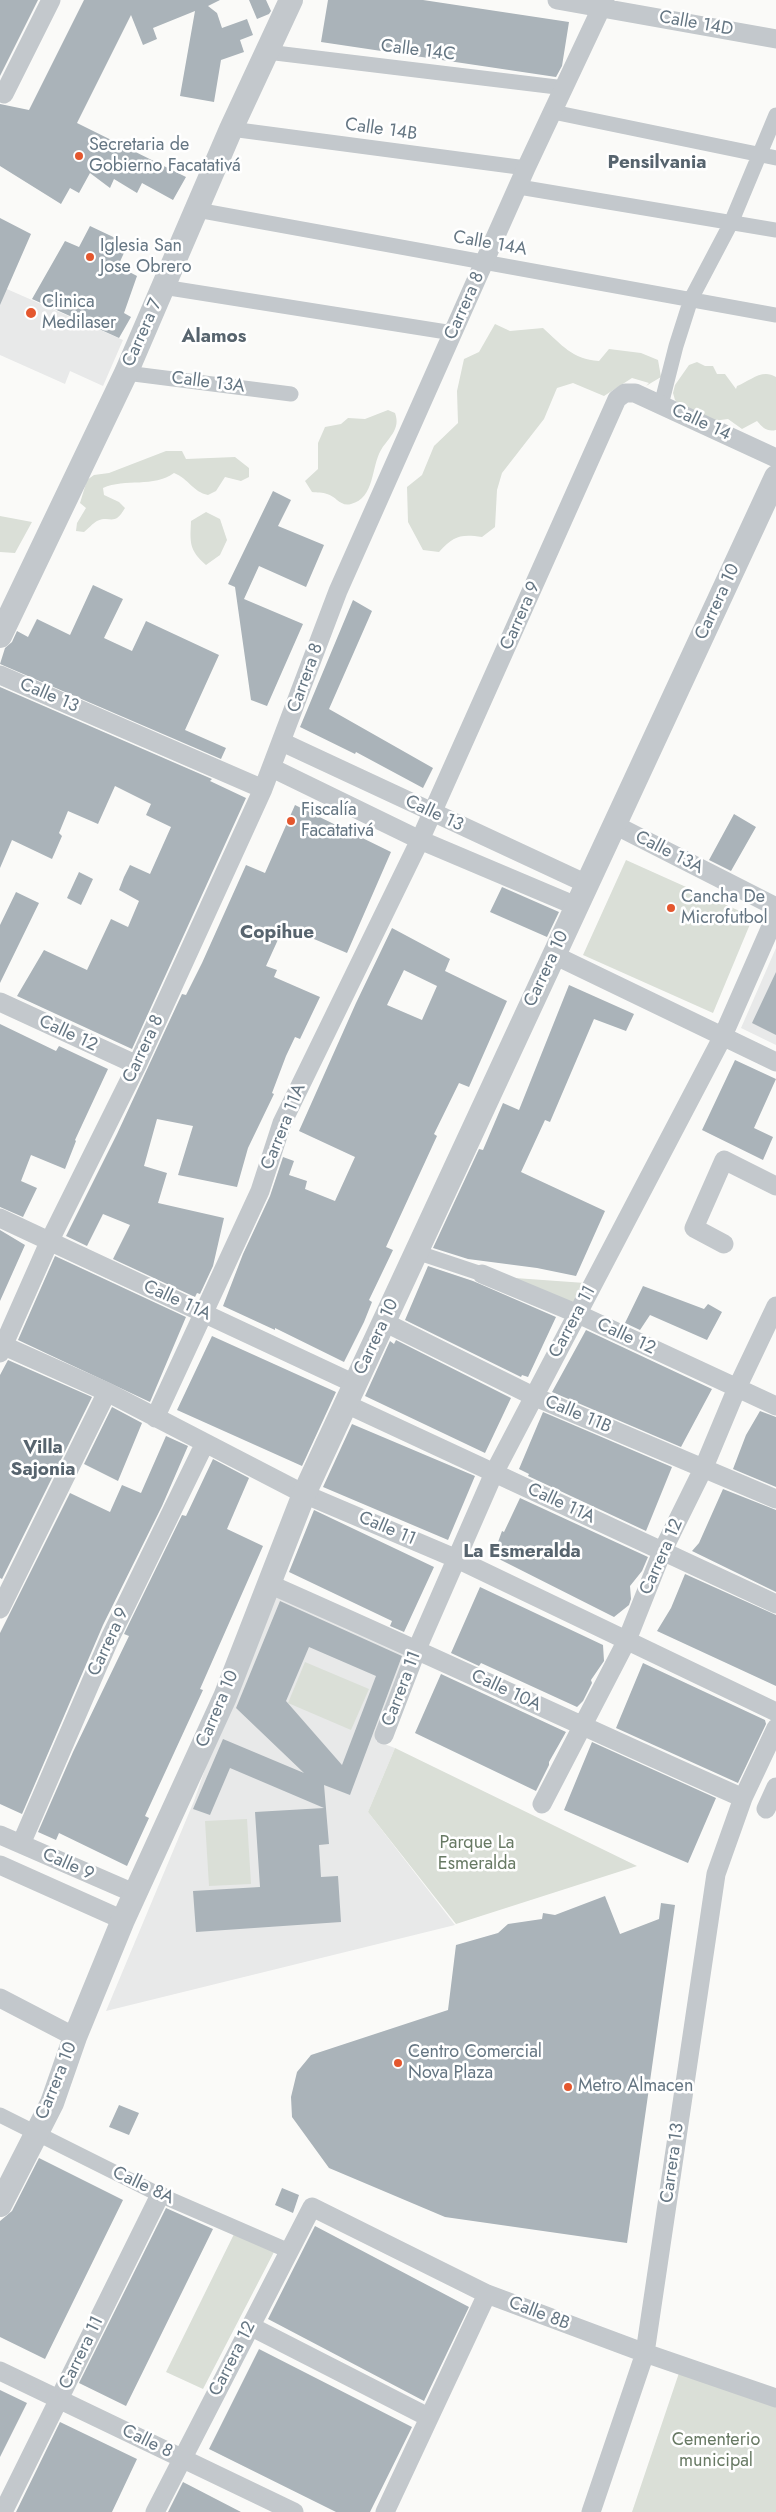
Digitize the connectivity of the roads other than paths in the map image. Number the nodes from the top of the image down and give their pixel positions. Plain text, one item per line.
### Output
1 (51, 0) edge
2 (291, 0) edge
3 (557, 0) edge
4 (603, 4) edge
5 (776, 38) edge
6 (267, 52) junction
7 (565, 88) junction
8 (4, 94) dead end
9 (553, 112) junction
10 (776, 115) edge
11 (231, 129) junction
12 (760, 155) junction
13 (776, 158) edge
14 (526, 168) junction
15 (519, 187) junction
16 (197, 210) junction
17 (731, 223) junction
18 (776, 230) edge
19 (485, 262) junction
20 (163, 287) junction
21 (691, 299) junction
22 (776, 315) edge
23 (453, 333) junction
24 (126, 373) junction
25 (624, 393) joint
26 (291, 394) dead end
27 (661, 405) junction
28 (776, 458) edge
29 (776, 478) edge
30 (0, 636) edge
31 (0, 675) edge
32 (282, 742) junction
33 (272, 768) junction
34 (263, 789) junction
35 (432, 813) junction
36 (615, 825) junction
37 (420, 840) junction
38 (587, 884) junction
39 (576, 906) junction
40 (776, 908) edge
41 (776, 915) edge
42 (554, 955) junction
43 (0, 1002) edge
44 (722, 1038) junction
45 (776, 1062) edge
46 (137, 1065) junction
47 (776, 1186) edge
48 (0, 1218) edge
49 (50, 1240) junction
50 (724, 1244) dead end
51 (416, 1252) junction
52 (482, 1274) joint
53 (776, 1306) edge
54 (204, 1314) junction
55 (578, 1314) junction
56 (384, 1322) junction
57 (1, 1347) edge
58 (737, 1388) junction
59 (107, 1392) junction
60 (351, 1394) junction
61 (533, 1396) junction
62 (776, 1406) edge
63 (156, 1418) junction
64 (205, 1443) junction
65 (704, 1467) junction
66 (494, 1473) junction
67 (304, 1494) junction
68 (776, 1499) edge
69 (662, 1552) junction
70 (457, 1559) junction
71 (269, 1584) junction
72 (776, 1604) edge
73 (0, 1609) edge
74 (627, 1640) junction
75 (417, 1649) junction
76 (776, 1712) edge
77 (583, 1727) junction
78 (776, 1728) edge
79 (384, 1735) dead end
80 (776, 1787) edge
81 (743, 1798) junction
82 (542, 1804) dead end
83 (766, 1809) dead end
84 (0, 1835) edge
85 (21, 1844) junction
86 (0, 1865) edge
87 (136, 1894) junction
88 (123, 1920) junction
89 (0, 1998) edge
90 (75, 2037) junction
91 (0, 2116) edge
92 (35, 2134) junction
93 (160, 2194) junction
94 (0, 2205) edge
95 (312, 2206) joint
96 (289, 2251) junction
97 (487, 2294) junction
98 (250, 2326) junction
99 (645, 2353) junction
100 (0, 2371) edge
101 (776, 2398) edge
102 (59, 2399) junction
103 (428, 2417) junction
104 (182, 2458) junction
105 (4, 2512) edge
106 (155, 2512) edge
107 (294, 2512) edge
108 (385, 2512) edge
109 (591, 2512) edge

1 - 8 street
2 - 6 street, Carrera 7
3 - 4 street, Calle 14D
4 - 5 street, Calle 14D
4 - 7 street, Carrera 8
6 - 7 street, Calle 14C
6 - 11 street, Carrera 7
7 - 9 street, Carrera 8
9 - 12 street
9 - 14 street, Carrera 8
10 - 12 street
11 - 14 street, Calle 14B
11 - 16 street, Carrera 7
12 - 13 street
12 - 17 street
14 - 15 street, Carrera 8
15 - 17 street
15 - 19 street, Carrera 8
16 - 19 street, Calle 14A
16 - 20 street, Carrera 7
17 - 18 street
17 - 21 street
19 - 21 street, Calle 14A
19 - 23 street, Carrera 8
20 - 23 street
20 - 24 street, Carrera 7
21 - 22 street, Calle 14A
21 - 27 street
23 - 32 street, Carrera 8
24 - 26 street, Calle 13A
24 - 30 street, Carrera 7
25 - 27 street, Calle 14
25 - 35 street, Carrera 9
27 - 28 street, Calle 14
29 - 36 street, Carrera 10
31 - 34 street, Calle 13
32 - 33 street, Carrera 8
32 - 35 street, Calle 13
33 - 34 street, Carrera 8
33 - 37 street, Calle 13
34 - 46 street, Carrera 8
35 - 37 street, Carrera 9
35 - 38 street, Calle 13
36 - 38 street, Carrera 10
36 - 40 street, Calle 13A
37 - 39 street, Calle 13
37 - 54 street, Carrera 11A
38 - 39 street, Carrera 10
39 - 42 street, Carrera 10
41 - 44 street, Carrera 11
42 - 44 street
42 - 51 street, Carrera 10
43 - 46 street, Calle 12
44 - 45 street
44 - 55 street, Carrera 11
46 - 49 street, Carrera 8
47 - 50 street
48 - 49 street, Calle 11A
49 - 54 street, Calle 11A
49 - 57 street, Carrera 8
51 - 52 street, Calle 12
51 - 56 street, Carrera 10
52 - 55 street, Calle 12
53 - 58 street, Carrera 12
54 - 60 street, Calle 11A
54 - 63 street, Carrera 11A
55 - 58 street, Calle 12
55 - 61 street, Carrera 11
56 - 60 street, Carrera 10
56 - 61 street, Calle 11B
57 - 59 street, Calle 11
58 - 62 street, Calle 12
58 - 65 street, Carrera 12
59 - 63 street, Calle 11
59 - 73 street
60 - 66 street, Calle 11A
60 - 67 street, Carrera 10
61 - 65 street, Calle 11B
61 - 66 street, Carrera 11
63 - 64 street, Calle 11
64 - 67 street, Calle 11
64 - 85 street, Carrera 9
65 - 68 street, Calle 11B
65 - 69 street, Carrera 12
66 - 69 street, Calle 11A
66 - 70 street, Carrera 11
67 - 70 street, Calle 11
67 - 71 street, Carrera 10
69 - 72 street, Calle 11A
69 - 74 street, Carrera 12
70 - 74 street, Calle 11
70 - 75 street, Carrera 11
71 - 75 street, Calle 10A
71 - 87 street, Carrera 10
74 - 76 street, Calle 11
74 - 77 street, Carrera 12
75 - 77 street, Calle 10A
75 - 79 street, Carrera 11
77 - 81 street, Calle 10A
77 - 82 street, Carrera 12
78 - 81 street, Carrera 13
80 - 83 street
81 - 99 street, Carrera 13
84 - 85 street, Calle 9
85 - 87 street, Calle 9
86 - 88 street, Calle 9
87 - 88 street, Carrera 10
88 - 90 street, Carrera 10
89 - 90 street
90 - 92 street, Carrera 10
91 - 92 street, Calle 8A
92 - 93 street, Calle 8A
92 - 94 street, Carrera 10
93 - 96 street, Calle 8A
93 - 102 street, Carrera 11
95 - 96 street, Carrera 12
95 - 97 street, Calle 8B
96 - 98 street, Carrera 12
97 - 99 street, Calle 8B
97 - 103 street
98 - 103 street
98 - 104 street, Carrera 12
99 - 101 street, Calle 8B
99 - 109 street, Carrera 13
100 - 102 street, Calle 8
102 - 104 street, Calle 8
102 - 105 street, Carrera 11
103 - 108 street
104 - 106 street, Carrera 12
104 - 107 street, Calle 8

